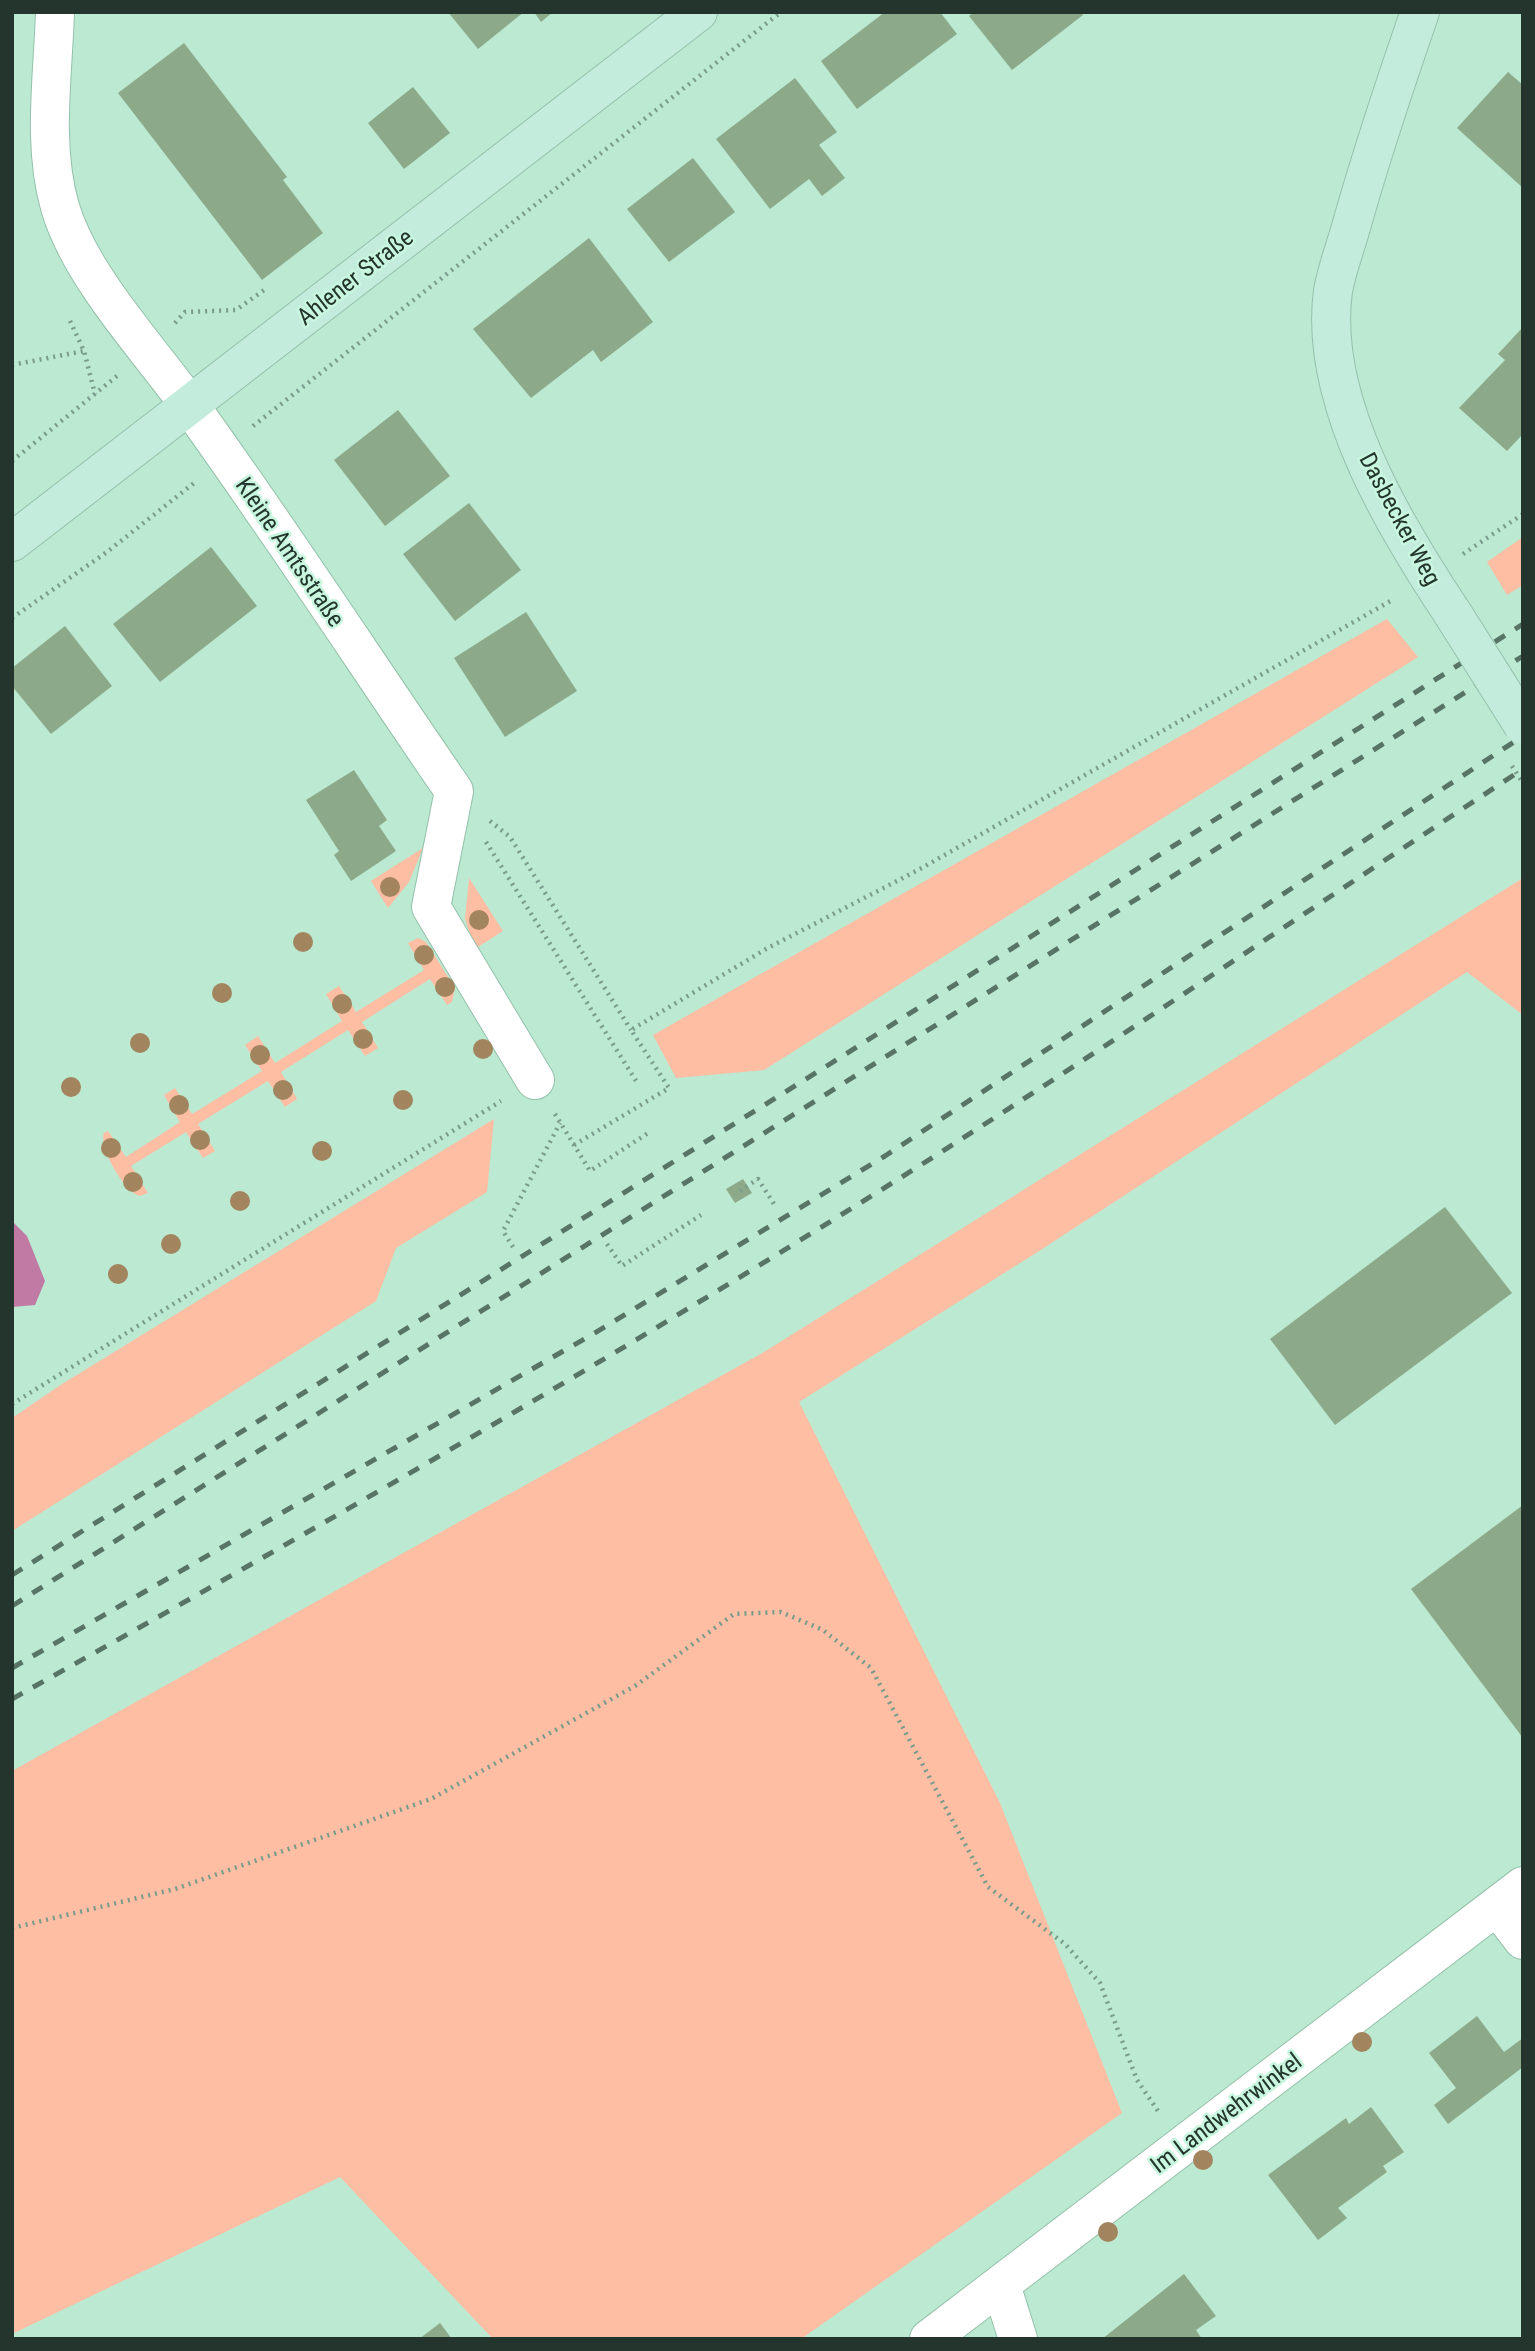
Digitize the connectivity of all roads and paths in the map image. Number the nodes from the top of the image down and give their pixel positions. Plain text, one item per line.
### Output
1 (55, 12) edge
2 (698, 12) edge
3 (780, 12) edge
4 (1420, 12) edge
5 (271, 286) dead end
6 (84, 351) dead end
7 (147, 351) junction
8 (12, 365) edge
9 (190, 406) junction
10 (220, 451) junction
11 (12, 461) edge
12 (1523, 514) edge
13 (12, 542) edge
14 (1429, 578) junction
15 (12, 618) edge
16 (1523, 724) edge
17 (454, 791) junction
18 (631, 1030) junction
19 (535, 1080) junction
20 (638, 1084) dead end
21 (561, 1122) junction
22 (648, 1133) dead end
23 (574, 1145) junction
24 (740, 1191) dead end
25 (776, 1207) dead end
26 (701, 1215) dead end
27 (607, 1244) dead end
28 (513, 1247) dead end
29 (12, 1404) edge
30 (1510, 1896) edge
31 (12, 1928) edge
32 (1523, 1940) edge
33 (1182, 2146) junction
34 (1002, 2285) junction
35 (929, 2339) edge
36 (1018, 2339) edge

1 - 7 street, Kleine Amtsstraße
2 - 9 main road, Ahlener Straße
3 - 10 path
4 - 14 main road, Dasbecker Weg
5 - 7 path
6 - 8 path
7 - 9 street, Kleine Amtsstraße
7 - 11 path
9 - 10 street, Kleine Amtsstraße
9 - 13 main road, Ahlener Straße
10 - 15 path
10 - 17 street, Kleine Amtsstraße
12 - 14 path
14 - 16 main road, Dasbecker Weg, bridge
14 - 18 path
17 - 18 path
17 - 19 street
17 - 20 path
18 - 23 path
19 - 21 path
19 - 29 path
21 - 23 path
21 - 28 path
22 - 23 path
24 - 25 path
26 - 27 path
30 - 32 street
30 - 33 street, Im Landwehrwinkel
31 - 33 path
33 - 34 street, Im Landwehrwinkel
34 - 35 street, Im Landwehrwinkel
34 - 36 street

